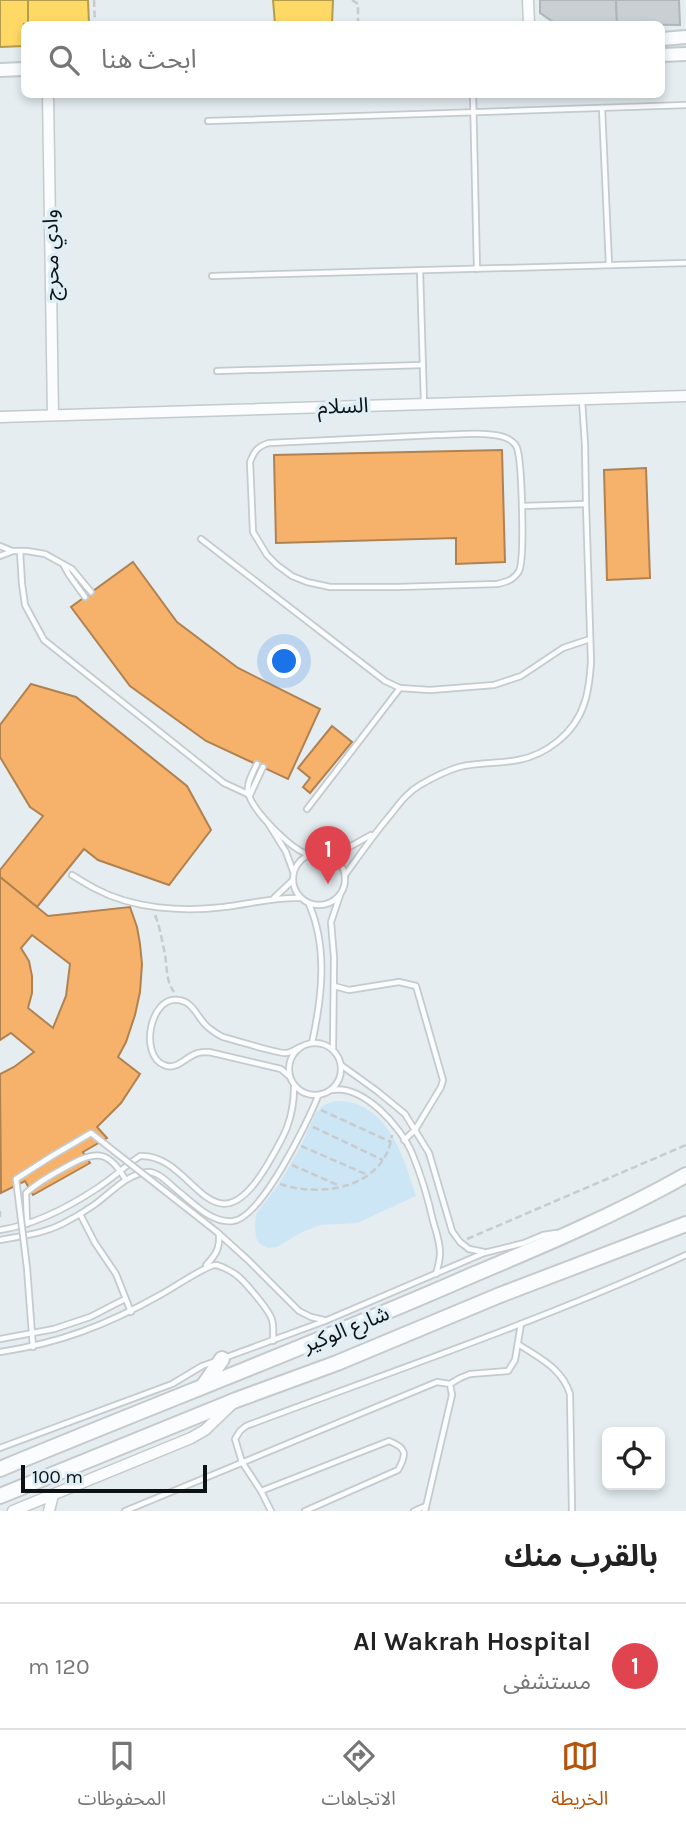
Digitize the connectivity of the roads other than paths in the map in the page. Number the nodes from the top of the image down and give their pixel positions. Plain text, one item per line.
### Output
1 (528, 0) edge
2 (528, 21) edge
3 (686, 37) edge
4 (665, 39) edge
5 (686, 54) edge
6 (665, 55) edge
7 (21, 69) edge
8 (0, 70) edge
9 (48, 98) edge
10 (473, 98) edge
11 (686, 105) edge
12 (603, 107) junction
13 (473, 112) junction
14 (208, 121) dead end
15 (686, 263) edge
16 (609, 265) junction
17 (477, 269) junction
18 (420, 270) junction
19 (212, 276) dead end
20 (423, 365) junction
21 (217, 371) dead end
22 (686, 396) edge
23 (582, 399) junction
24 (424, 404) junction
25 (53, 415) junction
26 (0, 417) edge
27 (586, 504) junction
28 (522, 506) junction
29 (201, 539) dead end
30 (0, 546) edge
31 (13, 551) junction
32 (20, 551) junction
33 (0, 556) edge
34 (64, 565) junction
35 (91, 592) dead end
36 (85, 597) dead end
37 (590, 639) junction
38 (400, 688) junction
39 (257, 764) dead end
40 (263, 768) dead end
41 (250, 795) junction
42 (307, 809) dead end
43 (268, 822) junction
44 (375, 833) junction
45 (308, 855) junction
46 (333, 856) junction
47 (293, 873) junction
48 (72, 875) dead end
49 (345, 875) junction
50 (292, 881) junction
51 (340, 894) junction
52 (300, 898) junction
53 (270, 900) junction
54 (308, 903) junction
55 (334, 986) junction
56 (313, 1043) junction
57 (300, 1047) junction
58 (333, 1050) junction
59 (341, 1065) junction
60 (289, 1076) junction
61 (294, 1087) junction
62 (332, 1090) junction
63 (317, 1096) junction
64 (415, 1130) junction
65 (404, 1140) junction
66 (120, 1171) junction
67 (686, 1175) edge
68 (125, 1179) junction
69 (80, 1213) junction
70 (26, 1224) junction
71 (686, 1224) edge
72 (584, 1227) junction
73 (0, 1230) edge
74 (218, 1232) junction
75 (0, 1240) edge
76 (484, 1252) junction
77 (686, 1255) edge
78 (202, 1269) junction
79 (436, 1275) junction
80 (125, 1299) junction
81 (131, 1312) junction
82 (325, 1321) junction
83 (521, 1324) junction
84 (33, 1334) junction
85 (0, 1339) edge
86 (273, 1341) junction
87 (518, 1345) junction
88 (33, 1347) junction
89 (0, 1352) edge
90 (222, 1359) junction
91 (450, 1384) junction
92 (204, 1385) junction
93 (236, 1400) junction
94 (0, 1448) edge
95 (242, 1462) junction
96 (0, 1469) edge
97 (261, 1492) junction
98 (53, 1495) junction
99 (0, 1496) edge
100 (426, 1509) edge
101 (13, 1511) edge
102 (49, 1511) edge
103 (125, 1511) edge
104 (271, 1511) edge
105 (305, 1511) edge
106 (414, 1511) edge
107 (572, 1511) edge

1 - 2 street
3 - 4 street
5 - 6 street
7 - 8 street
9 - 25 street, وادي محرج
10 - 13 lane
11 - 12 lane
12 - 13 lane
12 - 16 lane
13 - 14 lane
13 - 17 lane
15 - 16 lane
16 - 17 lane
17 - 18 lane
18 - 19 lane
18 - 20 lane
20 - 21 lane
20 - 24 lane
22 - 23 street, السلام
23 - 24 street, السلام
23 - 27 lane
24 - 25 street, السلام
25 - 26 street, السلام
27 - 28 lane
27 - 37 lane
28 - 28 lane
29 - 38 lane
30 - 31 lane
31 - 32 lane
31 - 33 lane
32 - 34 lane
32 - 41 lane
34 - 35 lane
34 - 36 lane
37 - 38 lane
37 - 44 lane
38 - 42 lane
39 - 41 lane
40 - 41 lane
41 - 43 lane
43 - 45 lane
43 - 47 lane
44 - 46 lane
44 - 49 lane
45 - 46 lane
45 - 47 lane
46 - 49 lane
47 - 50 lane
48 - 53 lane
49 - 51 lane
50 - 52 lane
50 - 53 lane
51 - 54 lane
51 - 55 lane
52 - 53 lane
52 - 54 lane
54 - 56 lane
55 - 58 lane
55 - 64 lane
56 - 57 lane
56 - 58 lane
57 - 60 lane
57 - 60 lane
58 - 59 lane
59 - 62 lane
59 - 64 lane
60 - 61 lane
61 - 63 lane
61 - 66 lane
62 - 63 lane
62 - 65 lane
63 - 68 lane
64 - 65 lane
64 - 76 lane
65 - 79 lane
66 - 68 lane
66 - 70 lane
66 - 70 lane
67 - 72 main road, شارع الوكير
68 - 69 lane
69 - 75 lane
69 - 80 lane
70 - 73 lane
71 - 93 main road, شارع الوكير
72 - 76 lane
72 - 92 main road, شارع الوكير
74 - 78 lane
74 - 82 lane
74 - 84 lane, bridge
76 - 79 lane
77 - 83 lane
78 - 81 lane
78 - 86 lane
79 - 82 lane
80 - 81 lane
80 - 84 lane
81 - 88 lane
82 - 86 lane
83 - 87 lane
83 - 95 lane
84 - 85 lane
84 - 88 lane
86 - 90 lane
87 - 91 lane
87 - 107 lane
88 - 89 lane
90 - 92 main road
90 - 94 lane
91 - 95 lane
91 - 100 lane
92 - 96 main road, شارع الوكير
93 - 98 street
93 - 99 main road, شارع الوكير
95 - 97 lane
95 - 103 lane
97 - 104 lane
97 - 105 lane
98 - 101 street
98 - 102 street
100 - 106 lane

